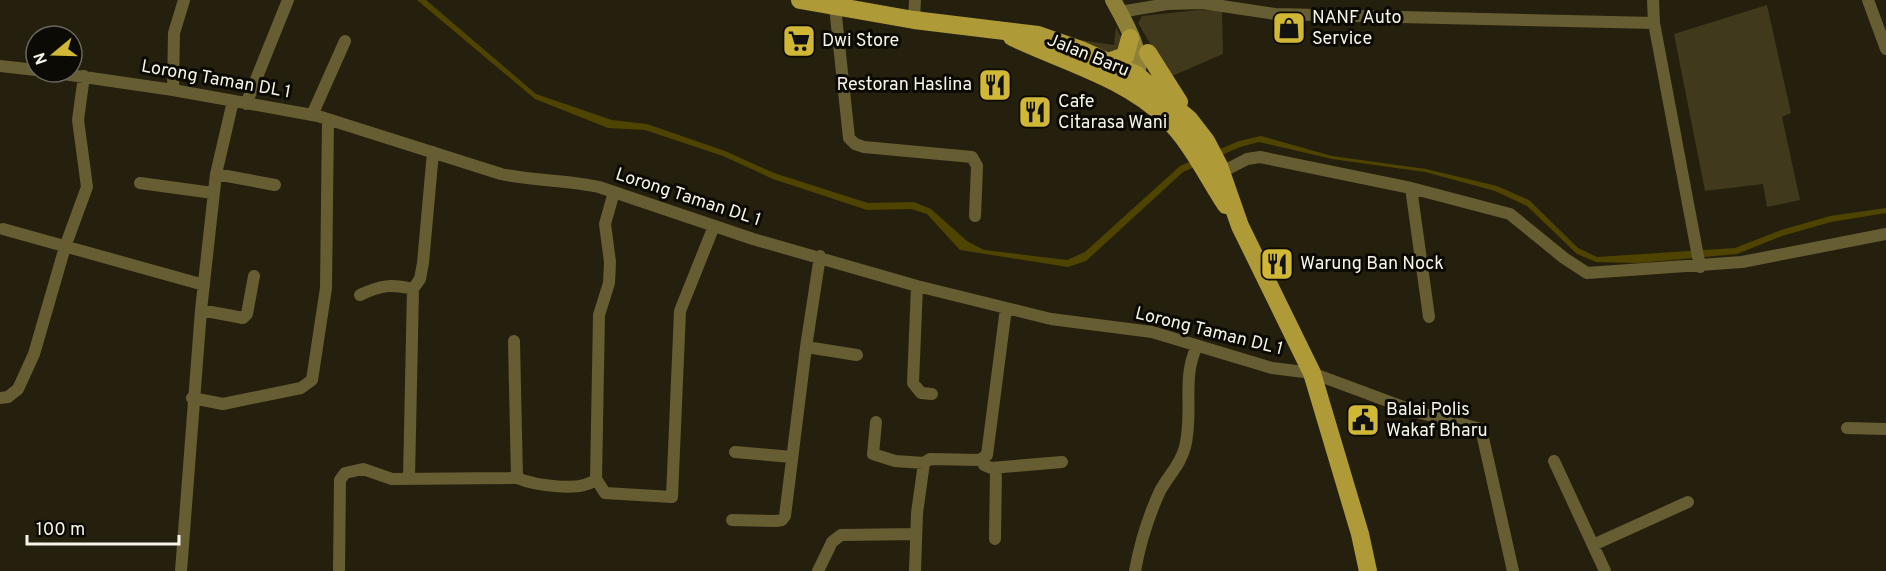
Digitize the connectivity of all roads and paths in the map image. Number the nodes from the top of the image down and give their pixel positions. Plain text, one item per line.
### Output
1 (183, 0) edge
2 (288, 0) edge
3 (800, 0) edge
4 (915, 0) edge
5 (1653, 0) edge
6 (1868, 0) edge
7 (1116, 6) edge
8 (835, 7) junction
9 (914, 20) junction
10 (1654, 23) junction
11 (1130, 38) junction
12 (345, 41) dead end
13 (1886, 49) edge
14 (1148, 53) junction
15 (0, 66) edge
16 (24, 69) edge
17 (1108, 70) junction
18 (84, 76) edge
19 (1141, 80) junction
20 (83, 84) edge
21 (173, 90) junction
22 (233, 101) junction
23 (246, 104) junction
24 (1154, 107) junction
25 (312, 115) junction
26 (328, 119) junction
27 (1190, 119) junction
28 (433, 152) junction
29 (1222, 172) junction
30 (216, 174) junction
31 (140, 183) dead end
32 (275, 185) dead end
33 (1411, 188) junction
34 (614, 192) junction
35 (213, 193) junction
36 (975, 216) dead end
37 (714, 226) junction
38 (1240, 226) junction
39 (3, 229) dead end
40 (1886, 234) edge
41 (65, 247) junction
42 (820, 256) junction
43 (1699, 263) junction
44 (254, 276) dead end
45 (204, 285) junction
46 (917, 286) junction
47 (413, 289) junction
48 (360, 295) dead end
49 (1006, 308) junction
50 (201, 310) junction
51 (1429, 317) dead end
52 (514, 341) dead end
53 (1197, 346) junction
54 (806, 347) junction
55 (857, 355) dead end
56 (1312, 373) junction
57 (932, 394) dead end
58 (0, 398) edge
59 (192, 398) junction
60 (876, 422) dead end
61 (1847, 428) dead end
62 (1886, 429) edge
63 (735, 452) dead end
64 (792, 457) junction
65 (982, 459) junction
66 (1554, 461) dead end
67 (1062, 462) dead end
68 (924, 463) junction
69 (996, 468) junction
70 (409, 478) junction
71 (517, 478) junction
72 (596, 479) junction
73 (1688, 502) dead end
74 (732, 520) dead end
75 (916, 534) junction
76 (995, 539) dead end
77 (1593, 545) junction
78 (182, 571) edge
79 (339, 571) edge
80 (818, 571) edge
81 (915, 571) edge
82 (1135, 571) edge
83 (1368, 571) edge
84 (1513, 571) edge
85 (1605, 571) edge

1 - 21 street
2 - 23 street
3 - 8 main road, Jalan Baru
4 - 9 street
5 - 10 street
6 - 13 street
7 - 10 street
7 - 11 street
7 - 14 street
8 - 9 main road, Jalan Baru
8 - 36 street
9 - 17 main road, Jalan Baru
10 - 43 street
11 - 17 main road
11 - 19 street
12 - 25 street
14 - 19 street
14 - 27 main road
15 - 16 street
17 - 19 main road, Jalan Baru
17 - 24 main road, Jalan Baru
18 - 21 street, Lorong Taman DL 1
19 - 24 main road
19 - 27 main road, Jalan Baru
20 - 41 street
21 - 22 street, Lorong Taman DL 1
22 - 23 street, Lorong Taman DL 1
22 - 30 street
23 - 25 street, Lorong Taman DL 1
24 - 38 main road, Jalan Baru
25 - 26 street, Lorong Taman DL 1
26 - 28 street, Lorong Taman DL 1
26 - 59 street
27 - 29 main road, Jalan Baru
28 - 34 street, Lorong Taman DL 1
28 - 47 street
29 - 33 street
29 - 38 main road, Jalan Baru
30 - 32 street
30 - 35 street
31 - 35 street
33 - 43 street
33 - 51 street
34 - 37 street, Lorong Taman DL 1
34 - 72 street
35 - 45 street
37 - 42 street, Lorong Taman DL 1
37 - 72 street
38 - 56 main road
39 - 41 street
40 - 43 street
41 - 45 street
41 - 58 street
42 - 46 street, Lorong Taman DL 1
42 - 54 street
44 - 50 street
45 - 50 street
46 - 49 street, Lorong Taman DL 1
46 - 57 street
47 - 48 street
47 - 70 street
49 - 53 street, Lorong Taman DL 1
49 - 65 street
50 - 59 street
52 - 71 street
53 - 56 street, Lorong Taman DL 1
53 - 82 street
54 - 55 street
54 - 64 street
56 - 83 main road
56 - 84 street, Lorong Taman DL 1
59 - 78 street
60 - 68 street
61 - 62 street
63 - 64 street
64 - 74 street
65 - 68 street
65 - 69 street
66 - 77 street
67 - 69 street
68 - 75 street
69 - 76 street
70 - 71 street
70 - 79 street
71 - 72 street
73 - 77 street
75 - 80 street
75 - 81 street
77 - 85 street

